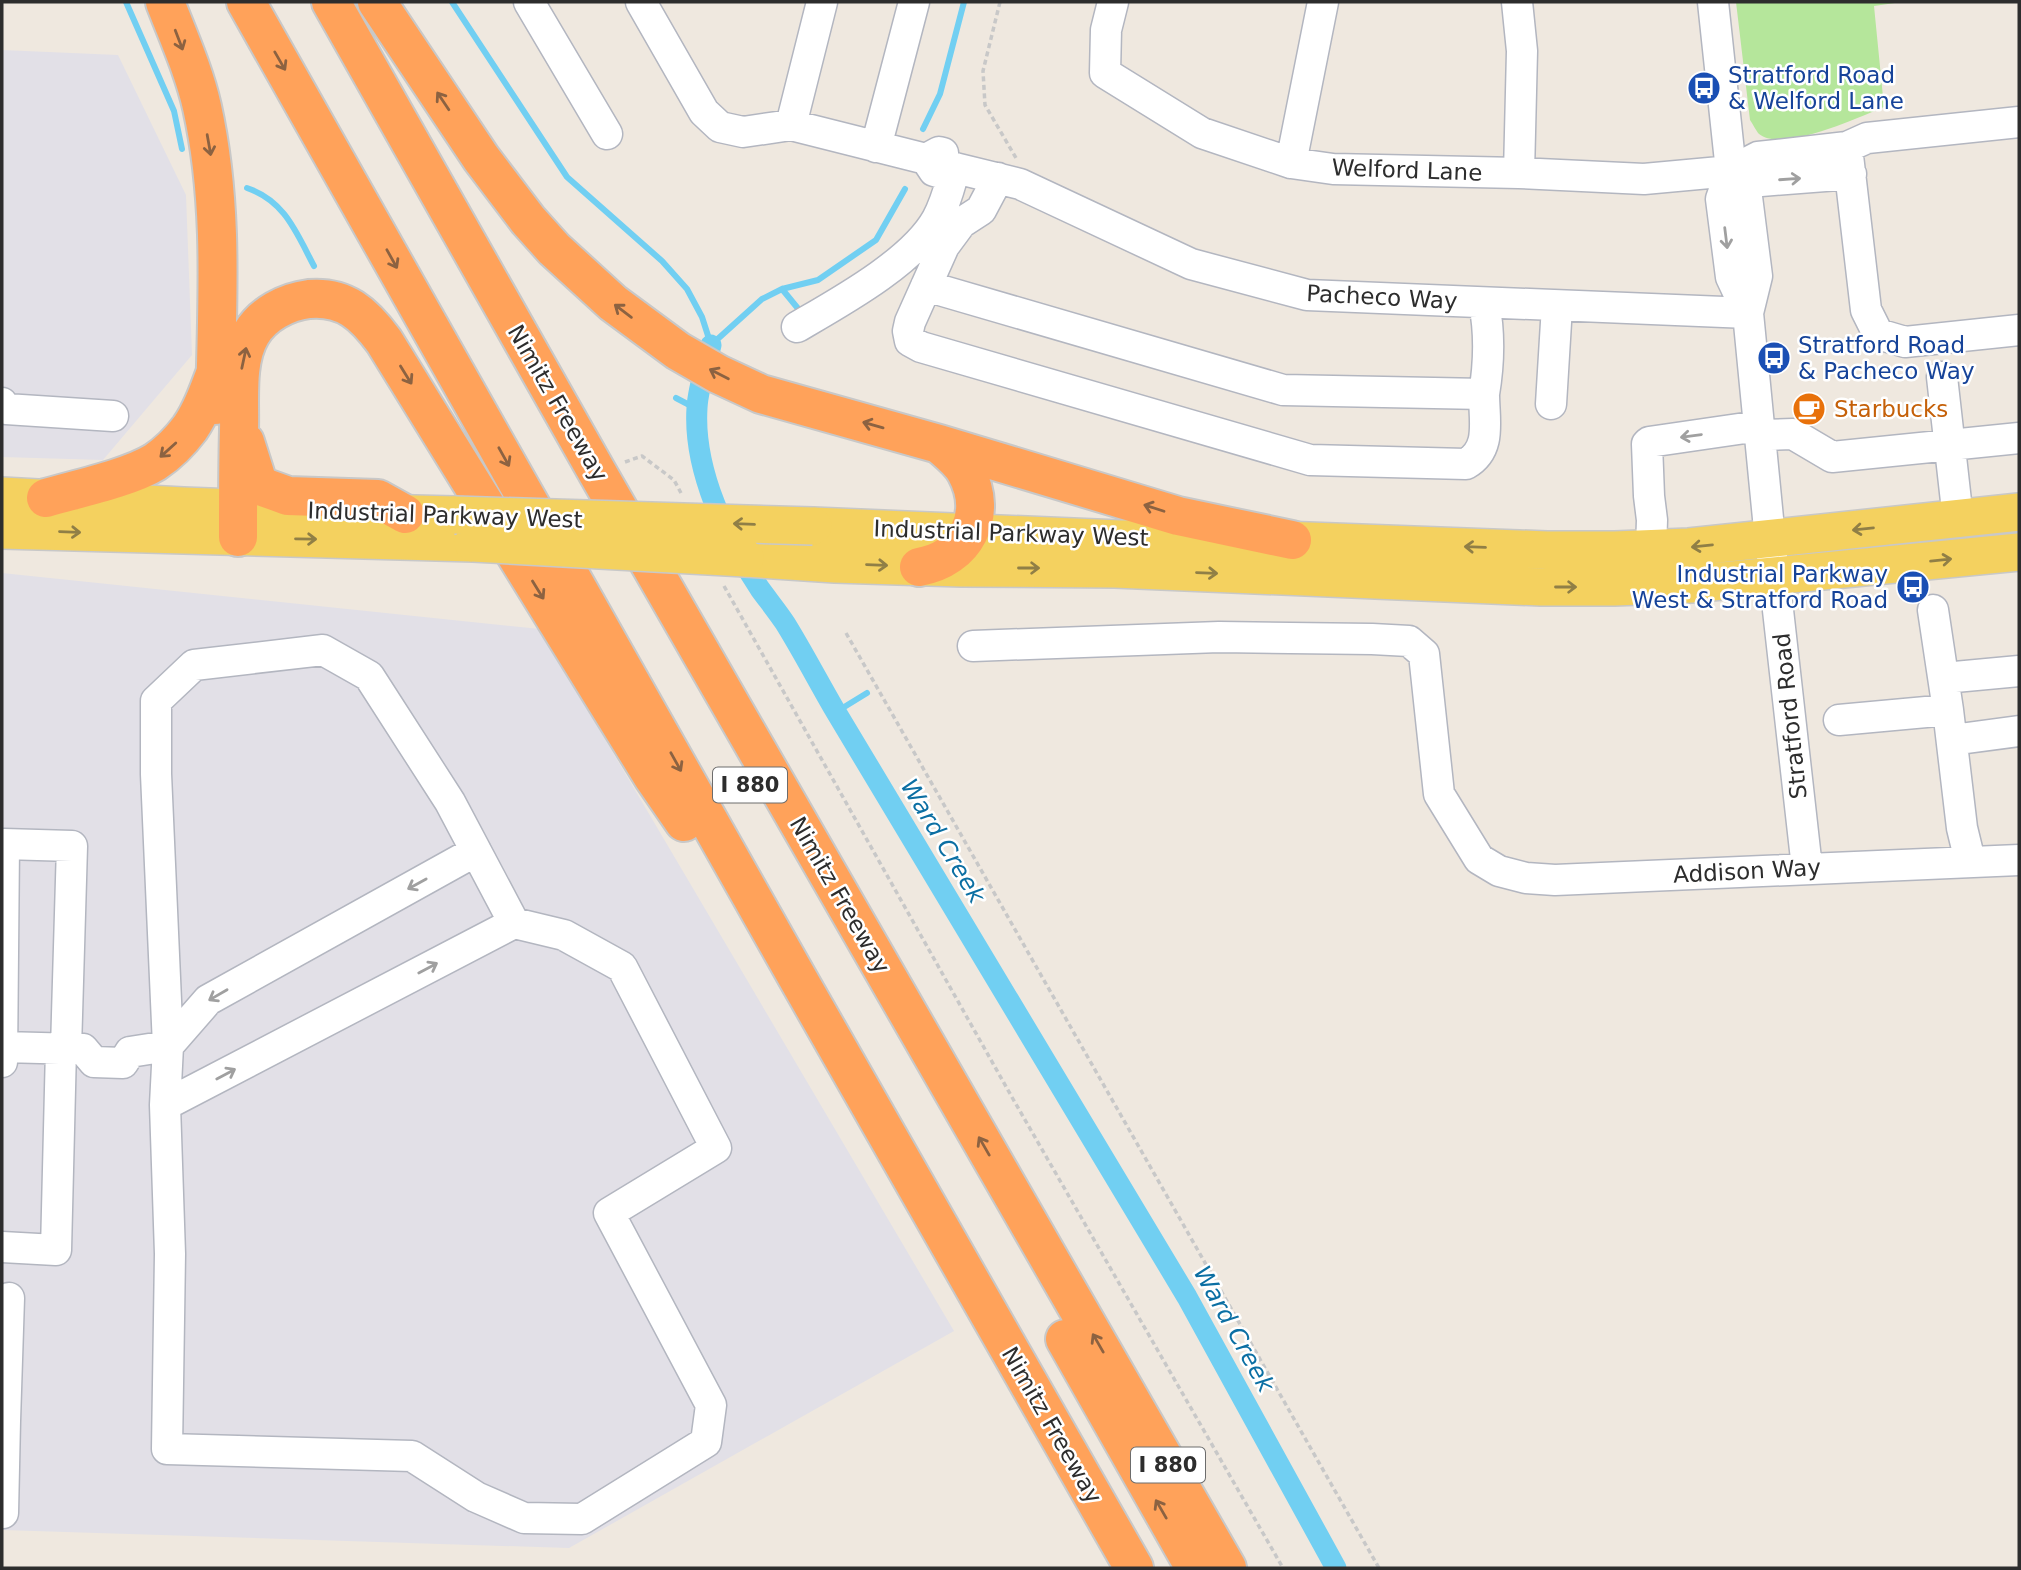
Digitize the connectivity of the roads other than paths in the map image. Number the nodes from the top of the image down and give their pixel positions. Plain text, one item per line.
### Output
1 (165, 2) edge
2 (246, 2) edge
3 (275, 2) edge
4 (305, 2) edge
5 (331, 2) edge
6 (377, 2) edge
7 (529, 2) edge
8 (641, 2) edge
9 (822, 2) edge
10 (914, 2) edge
11 (1113, 2) edge
12 (1322, 2) edge
13 (1517, 2) edge
14 (1713, 2) edge
15 (2019, 122) edge
16 (791, 125) junction
17 (607, 134) dead end
18 (876, 147) junction
19 (1849, 161) junction
20 (1291, 163) junction
21 (956, 168) junction
22 (1731, 171) junction
23 (1519, 173) junction
24 (1009, 181) junction
25 (926, 286) junction
26 (1485, 303) junction
27 (1556, 306) junction
28 (1748, 313) junction
29 (797, 327) dead end
30 (2019, 330) edge
31 (216, 372) junction
32 (1942, 377) dead end
33 (1484, 394) junction
34 (2, 404) edge
35 (1551, 404) dead end
36 (113, 416) dead end
37 (239, 426) junction
38 (1759, 431) junction
39 (2019, 438) edge
40 (939, 444) junction
41 (1950, 444) junction
42 (2, 496) edge
43 (46, 498) junction
44 (2019, 512) edge
45 (405, 514) junction
46 (1958, 519) junction
47 (225, 523) junction
48 (464, 529) junction
49 (2, 530) edge
50 (968, 532) junction
51 (1770, 539) junction
52 (1292, 540) junction
53 (1651, 548) junction
54 (2019, 552) edge
55 (919, 567) junction
56 (1775, 576) junction
57 (1933, 610) dead end
58 (973, 646) dead end
59 (2019, 671) edge
60 (1944, 678) junction
61 (1948, 709) junction
62 (1839, 720) dead end
63 (2019, 731) edge
64 (1952, 740) junction
65 (476, 851) junction
66 (2019, 860) edge
67 (1970, 861) junction
68 (1807, 868) junction
69 (514, 923) junction
70 (797, 976) junction
71 (168, 1046) junction
72 (2, 1047) edge
73 (70, 1049) junction
74 (2, 1062) edge
75 (166, 1105) junction
76 (2, 1247) edge
77 (9, 1298) dead end
78 (4, 1421) edge
79 (3, 1513) edge
80 (1133, 1568) edge
81 (1162, 1568) edge
82 (1195, 1568) edge
83 (1227, 1568) edge

1 -> 31 highway
2 -> 70 highway, Nimitz Freeway / I 880
3 - 81 highway, I 880
82 -> 4 highway, I 880
83 -> 5 highway, Nimitz Freeway / I 880
40 -> 6 highway
7 - 17 street
8 - 16 street
9 - 16 street
10 - 18 street
11 - 20 street, Welford Lane
12 - 20 street
13 - 23 street
14 - 22 street, Stratford Road
15 - 19 street, Welford Lane
16 - 18 street, Pacheco Way
18 - 21 street, Pacheco Way
19 - 22 street, Welford Lane
19 - 30 street
20 - 23 street, Welford Lane
21 - 24 street, Pacheco Way
21 - 29 street
22 - 23 street, Welford Lane
22 - 28 street, Stratford Road
24 - 25 street
24 - 26 street, Pacheco Way
25 - 33 street
25 - 33 street
26 - 27 street, Pacheco Way
26 - 33 street
27 - 28 street, Pacheco Way
27 - 35 street
28 - 38 street, Stratford Road
31 -> 43 highway
31 - 47 highway
32 - 41 street
34 - 36 street
37 - 45 highway
37 - 47 highway
37 -> 70 highway
38 - 41 street
38 - 51 street, Stratford Road
38 -> 53 street
39 - 41 street
40 - 50 highway
52 -> 40 highway
41 - 46 street
42 - 43 main road, Industrial Parkway West
43 - 47 main road, Industrial Parkway West
44 - 46 main road, Industrial Parkway West
45 - 47 main road, Industrial Parkway West
45 - 48 main road, Industrial Parkway West
46 -> 51 main road, Industrial Parkway West
47 -> 48 main road, Industrial Parkway West
49 -> 47 main road, Industrial Parkway West
50 -> 48 main road, Industrial Parkway West, bridge
48 -> 55 main road, Industrial Parkway West, bridge
50 - 52 main road, Industrial Parkway West
50 - 55 highway
51 -> 53 main road, Industrial Parkway West
51 - 56 street, Stratford Road
53 -> 52 main road, Industrial Parkway West
56 -> 54 main road, Industrial Parkway West
55 -> 56 main road, Industrial Parkway West
56 - 68 street, Stratford Road
57 - 60 street
58 - 68 street, Addison Way
59 - 60 street
60 - 61 street
61 - 62 street
61 - 64 street
63 - 64 street
64 - 67 street
65 - 69 street
65 -> 71 street
65 - 71 street
66 - 67 street, Addison Way
67 - 68 street, Addison Way
75 -> 69 street
69 - 75 street
70 - 80 highway, Nimitz Freeway / I 880
71 - 73 street
71 - 75 street
72 - 73 street
72 - 73 street
72 - 74 street
73 - 76 street
77 - 78 street
78 - 79 street

